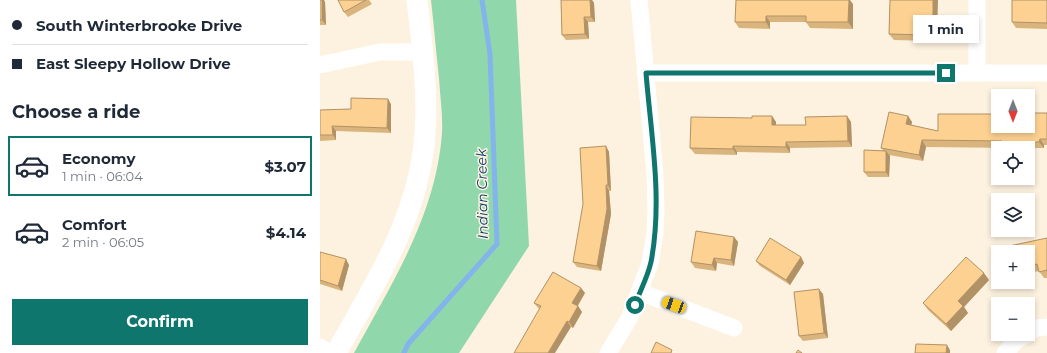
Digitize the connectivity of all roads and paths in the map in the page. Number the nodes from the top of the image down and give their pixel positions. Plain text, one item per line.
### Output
1 (418, 0) edge
2 (639, 0) edge
3 (977, 0) edge
4 (422, 52) junction
5 (320, 65) edge
6 (646, 73) junction
7 (977, 73) junction
8 (1047, 73) edge
9 (640, 292) junction
10 (1047, 327) edge
11 (734, 328) dead end
12 (1035, 329) edge
13 (1016, 341) edge
14 (320, 347) edge
15 (329, 353) edge
16 (336, 353) edge
17 (608, 353) edge
18 (1005, 353) edge

1 - 4 street
2 - 6 street
3 - 7 street
4 - 5 street
4 - 16 street
6 - 7 street
6 - 9 street
7 - 8 street
9 - 11 street
9 - 17 street
10 - 12 street
13 - 18 street
14 - 15 street

